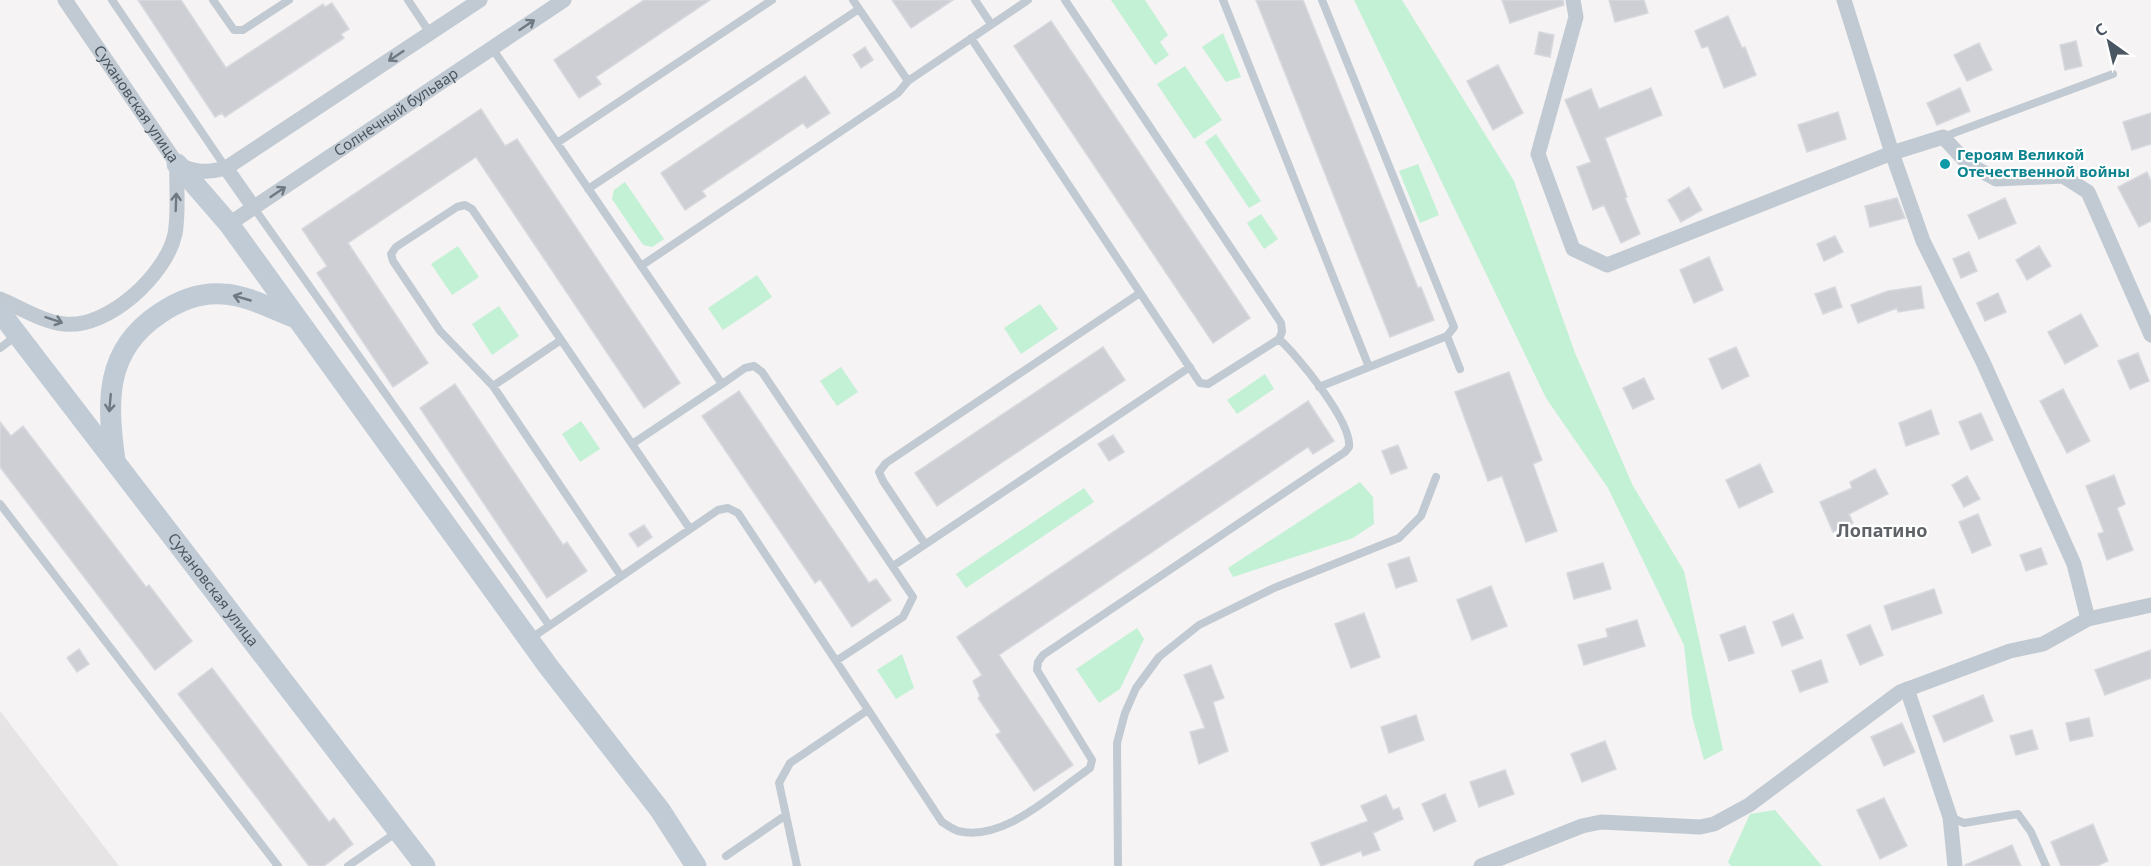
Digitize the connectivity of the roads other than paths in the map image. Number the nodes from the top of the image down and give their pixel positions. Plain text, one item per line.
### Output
1 (65, 0) edge
2 (112, 0) edge
3 (213, 0) edge
4 (288, 0) edge
5 (408, 0) edge
6 (480, 0) edge
7 (564, 0) edge
8 (772, 0) edge
9 (852, 0) edge
10 (975, 0) edge
11 (1028, 0) edge
12 (1065, 0) edge
13 (1223, 0) edge
14 (1322, 0) edge
15 (1573, 0) edge
16 (1844, 0) edge
17 (859, 9) junction
18 (991, 24) junction
19 (430, 33) junction
20 (971, 38) junction
21 (492, 48) junction
22 (2113, 74) dead end
23 (908, 81) junction
24 (1943, 137) junction
25 (557, 143) junction
26 (1892, 153) junction
27 (177, 165) junction
28 (226, 168) junction
29 (588, 189) junction
30 (254, 208) junction
31 (229, 224) junction
32 (641, 266) junction
33 (1140, 293) junction
34 (0, 299) edge
35 (0, 312) edge
36 (297, 318) junction
37 (2150, 330) edge
38 (17, 335) junction
39 (1447, 336) junction
40 (1279, 339) junction
41 (561, 340) junction
42 (0, 348) edge
43 (1190, 367) junction
44 (1368, 367) junction
45 (1460, 369) dead end
46 (722, 384) junction
47 (493, 386) junction
48 (1319, 387) junction
49 (632, 444) junction
50 (115, 461) junction
51 (1436, 477) dead end
52 (0, 504) edge
53 (690, 529) junction
54 (925, 544) junction
55 (893, 566) junction
56 (621, 576) junction
57 (2151, 605) edge
58 (2088, 619) junction
59 (549, 625) junction
60 (529, 640) junction
61 (836, 662) junction
62 (1907, 689) junction
63 (868, 710) junction
64 (786, 815) junction
65 (1950, 817) junction
66 (398, 831) junction
67 (726, 856) dead end
68 (278, 866) edge
69 (348, 866) edge
70 (424, 866) edge
71 (696, 866) edge
72 (797, 866) edge
73 (1118, 866) edge
74 (1481, 866) edge
75 (1955, 866) edge
76 (2046, 866) edge

1 - 27 street, Сухановская улица
2 - 28 lane
3 - 4 lane
5 - 19 lane
6 - 19 street
21 -> 7 street, Солнечный бульвар
8 - 25 lane
9 - 17 lane
10 - 18 lane
11 - 18 lane
12 - 40 lane
13 - 44 lane
14 - 39 lane
15 - 26 street
16 - 26 street
17 - 23 lane
17 - 29 lane
18 - 20 lane
19 -> 28 street
20 - 23 lane
20 - 33 lane
21 - 25 lane
30 -> 21 street, Солнечный бульвар
22 - 24 lane
23 - 32 lane
24 - 26 street
24 - 37 street
25 - 29 lane
26 - 58 street
27 - 28 street, Сухановская улица
27 - 31 street
34 -> 27 street
28 - 30 street
29 - 32 lane
30 - 31 street, Солнечный бульвар
30 - 59 lane
31 - 36 street
32 - 46 lane
33 - 43 lane
33 - 54 lane
35 - 38 street, Сухановская улица
36 -> 50 street
36 - 60 street
38 - 42 lane
38 - 50 street, Сухановская улица
39 - 44 lane
39 - 45 lane
40 - 43 lane
40 - 48 lane
41 - 47 lane
41 - 47 lane
41 - 49 lane
43 - 54 lane
44 - 48 lane
46 - 49 lane
46 - 55 lane
47 - 56 lane
48 - 63 lane
49 - 53 lane
50 - 66 street, Сухановская улица
51 - 73 lane
52 - 68 lane
53 - 56 lane
53 - 61 lane
54 - 55 lane
55 - 61 lane
56 - 59 lane
57 - 58 street
58 - 62 street
59 - 60 lane
60 - 71 street
61 - 63 lane
62 - 65 street
62 - 74 street
63 - 64 lane
64 - 67 lane
64 - 72 lane
65 - 75 street
65 - 76 lane
66 - 69 lane
66 - 70 street, Сухановская улица

